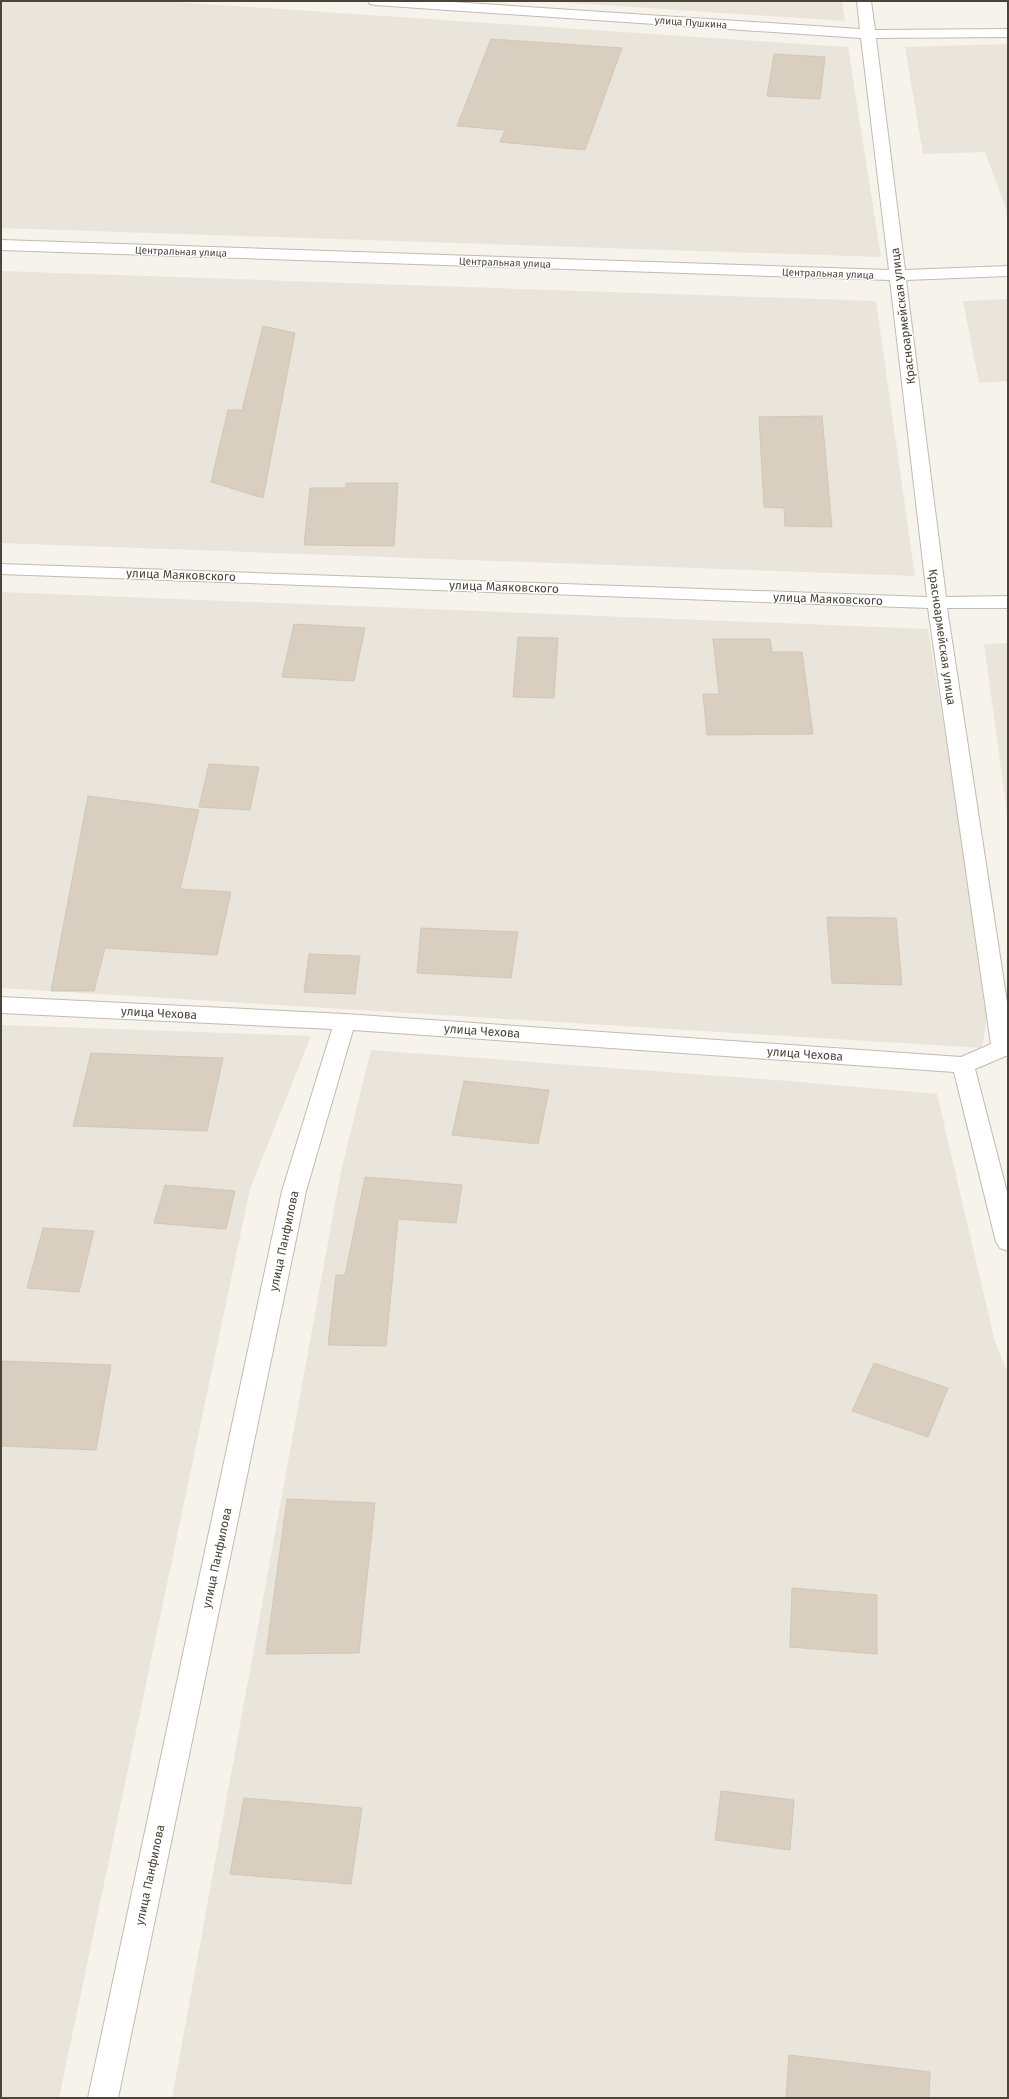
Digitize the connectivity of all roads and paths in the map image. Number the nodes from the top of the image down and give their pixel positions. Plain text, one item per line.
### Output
1 (375, 1) edge
2 (864, 1) edge
3 (1008, 33) edge
4 (869, 34) junction
5 (1, 245) edge
6 (1008, 271) edge
7 (898, 275) junction
8 (1, 569) edge
9 (1008, 602) edge
10 (937, 603) junction
11 (1, 1006) edge
12 (345, 1022) junction
13 (963, 1065) junction
14 (1008, 1242) edge
15 (103, 2098) edge

1 - 4 street, улица Пушкина
2 - 4 street, Красноармейская улица
3 - 4 street, улица Пушкина
4 - 7 street, Красноармейская улица
5 - 7 street, Центральная улица
6 - 7 street, Центральная улица
7 - 10 street, Красноармейская улица
8 - 10 street, улица Маяковского
9 - 10 street, улица Маяковского
10 - 13 street, Красноармейская улица
11 - 12 street, улица Чехова
12 - 13 street, улица Чехова
12 - 15 street, улица Панфилова
13 - 14 street

